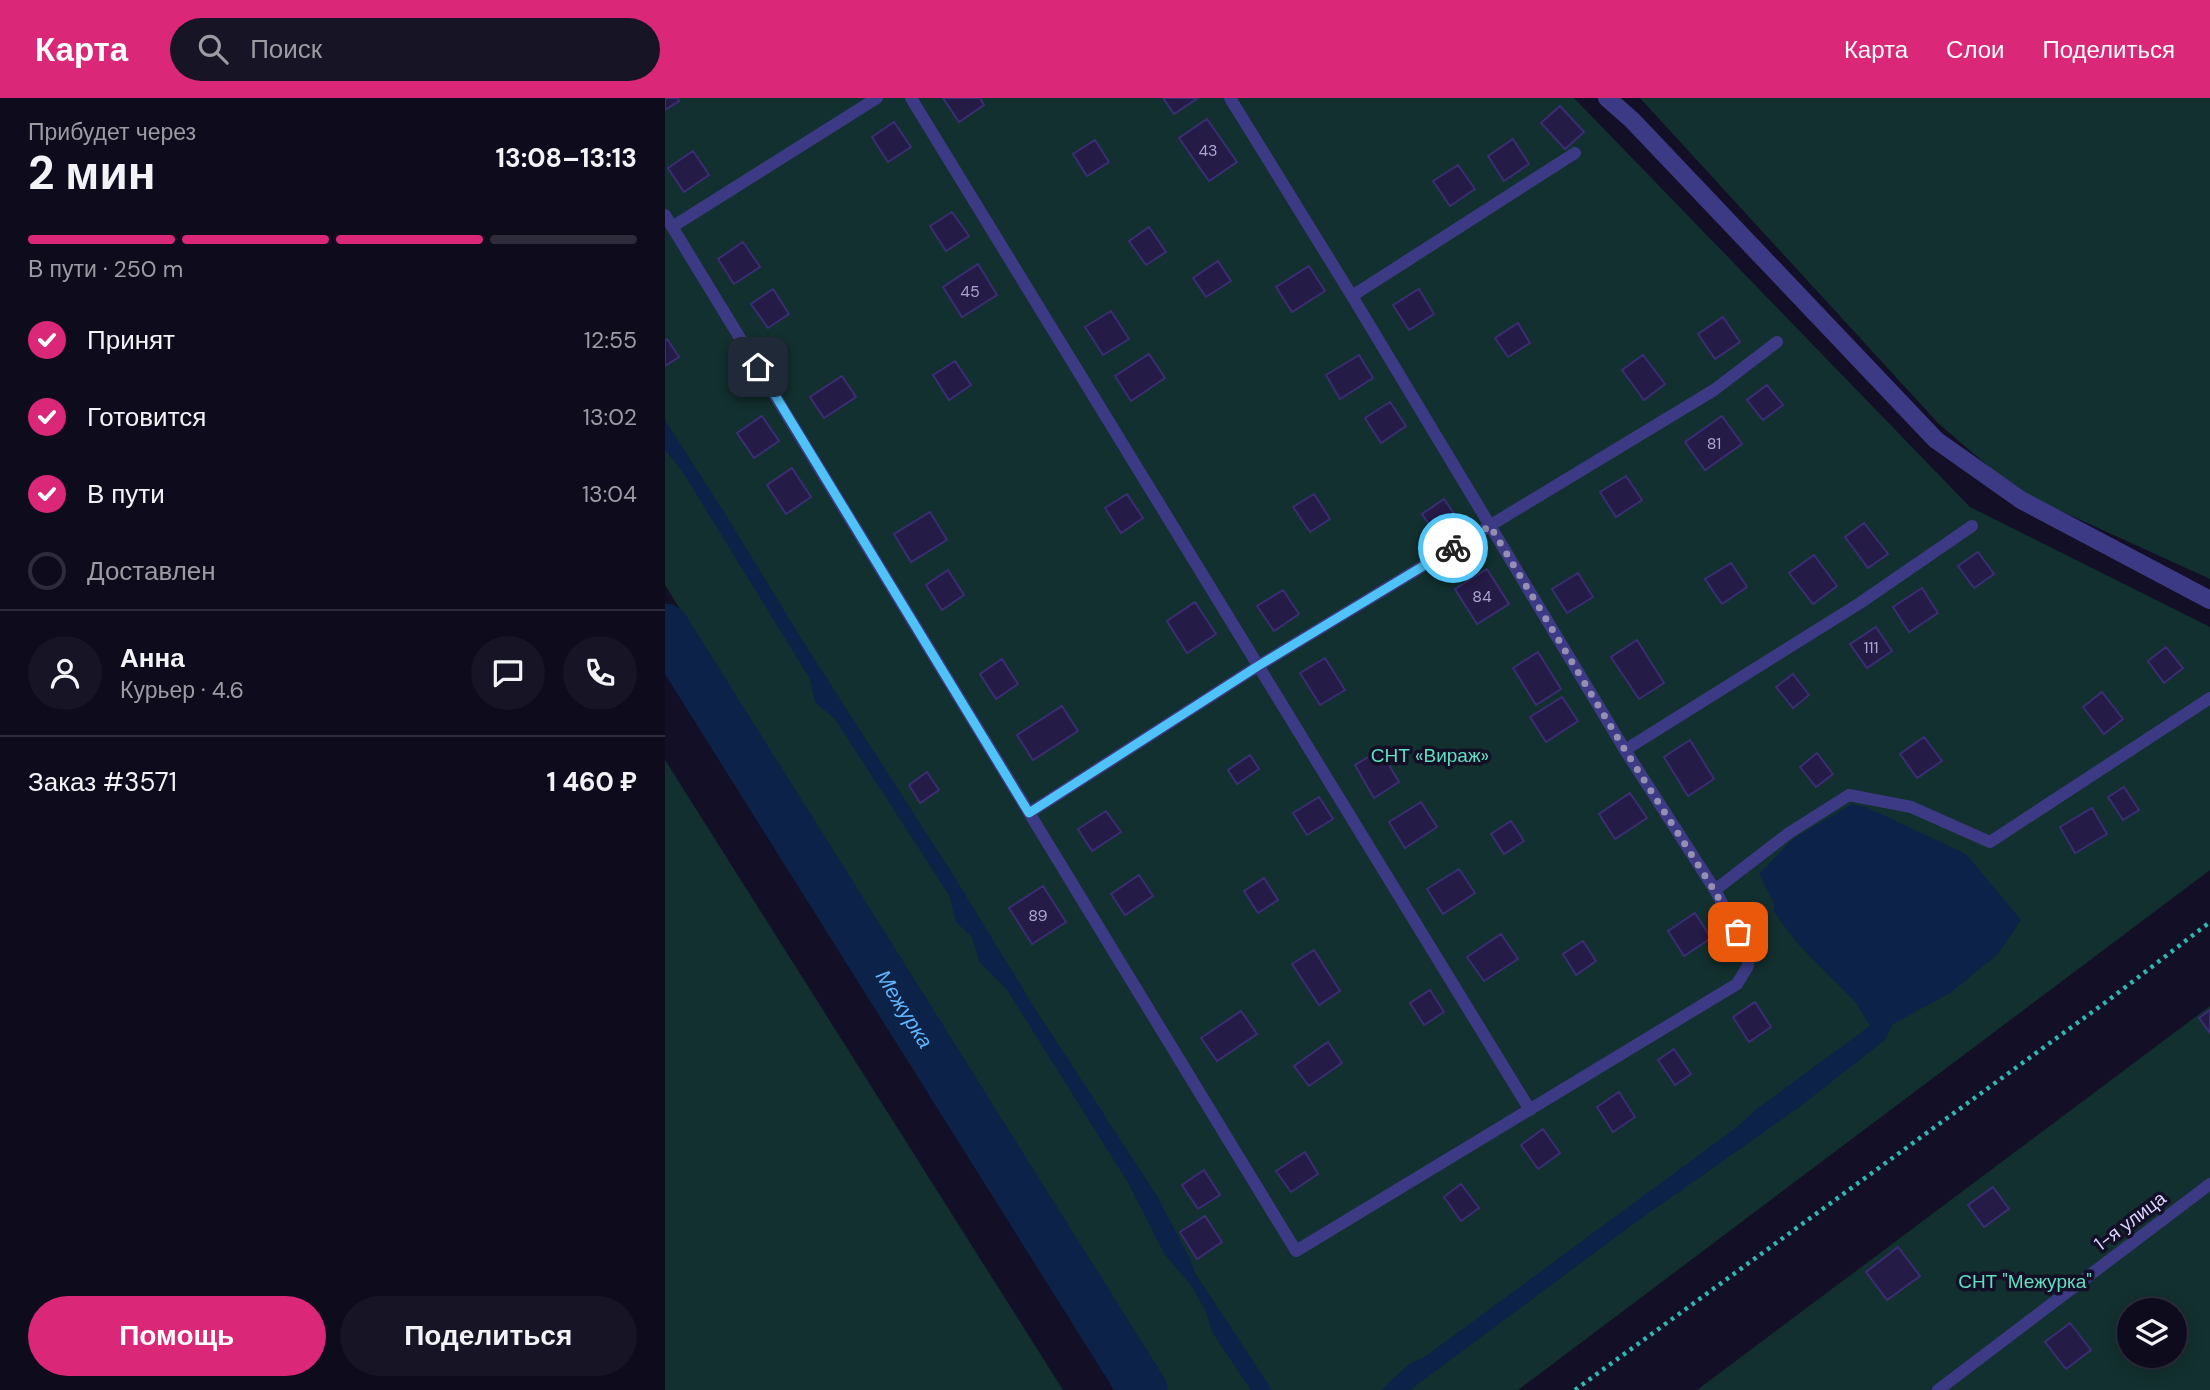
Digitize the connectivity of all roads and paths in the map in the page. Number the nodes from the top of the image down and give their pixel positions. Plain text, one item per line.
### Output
1 (877, 98) edge
2 (911, 98) edge
3 (1230, 98) edge
4 (1607, 98) edge
5 (1575, 153) dead end
6 (665, 215) edge
7 (672, 227) junction
8 (1352, 296) junction
9 (1776, 342) dead end
10 (1490, 526) junction
11 (1972, 526) dead end
12 (2210, 600) edge
13 (1258, 666) junction
14 (2210, 698) edge
15 (1625, 750) junction
16 (1029, 813) junction
17 (1714, 890) junction
18 (2210, 922) edge
19 (1530, 1110) junction
20 (2210, 1184) edge
21 (1575, 1390) edge
22 (1938, 1390) edge

1 - 7 lane
2 - 13 lane
3 - 8 lane
4 - 12 street
5 - 8 lane
6 - 7 lane
7 - 16 lane
8 - 10 lane
9 - 10 lane
10 - 13 lane
10 - 15 lane
11 - 15 lane
13 - 16 lane
13 - 19 lane
14 - 17 lane
15 - 17 lane
16 - 19 lane
17 - 19 lane
18 - 21 path
20 - 22 lane, 1-я улица

